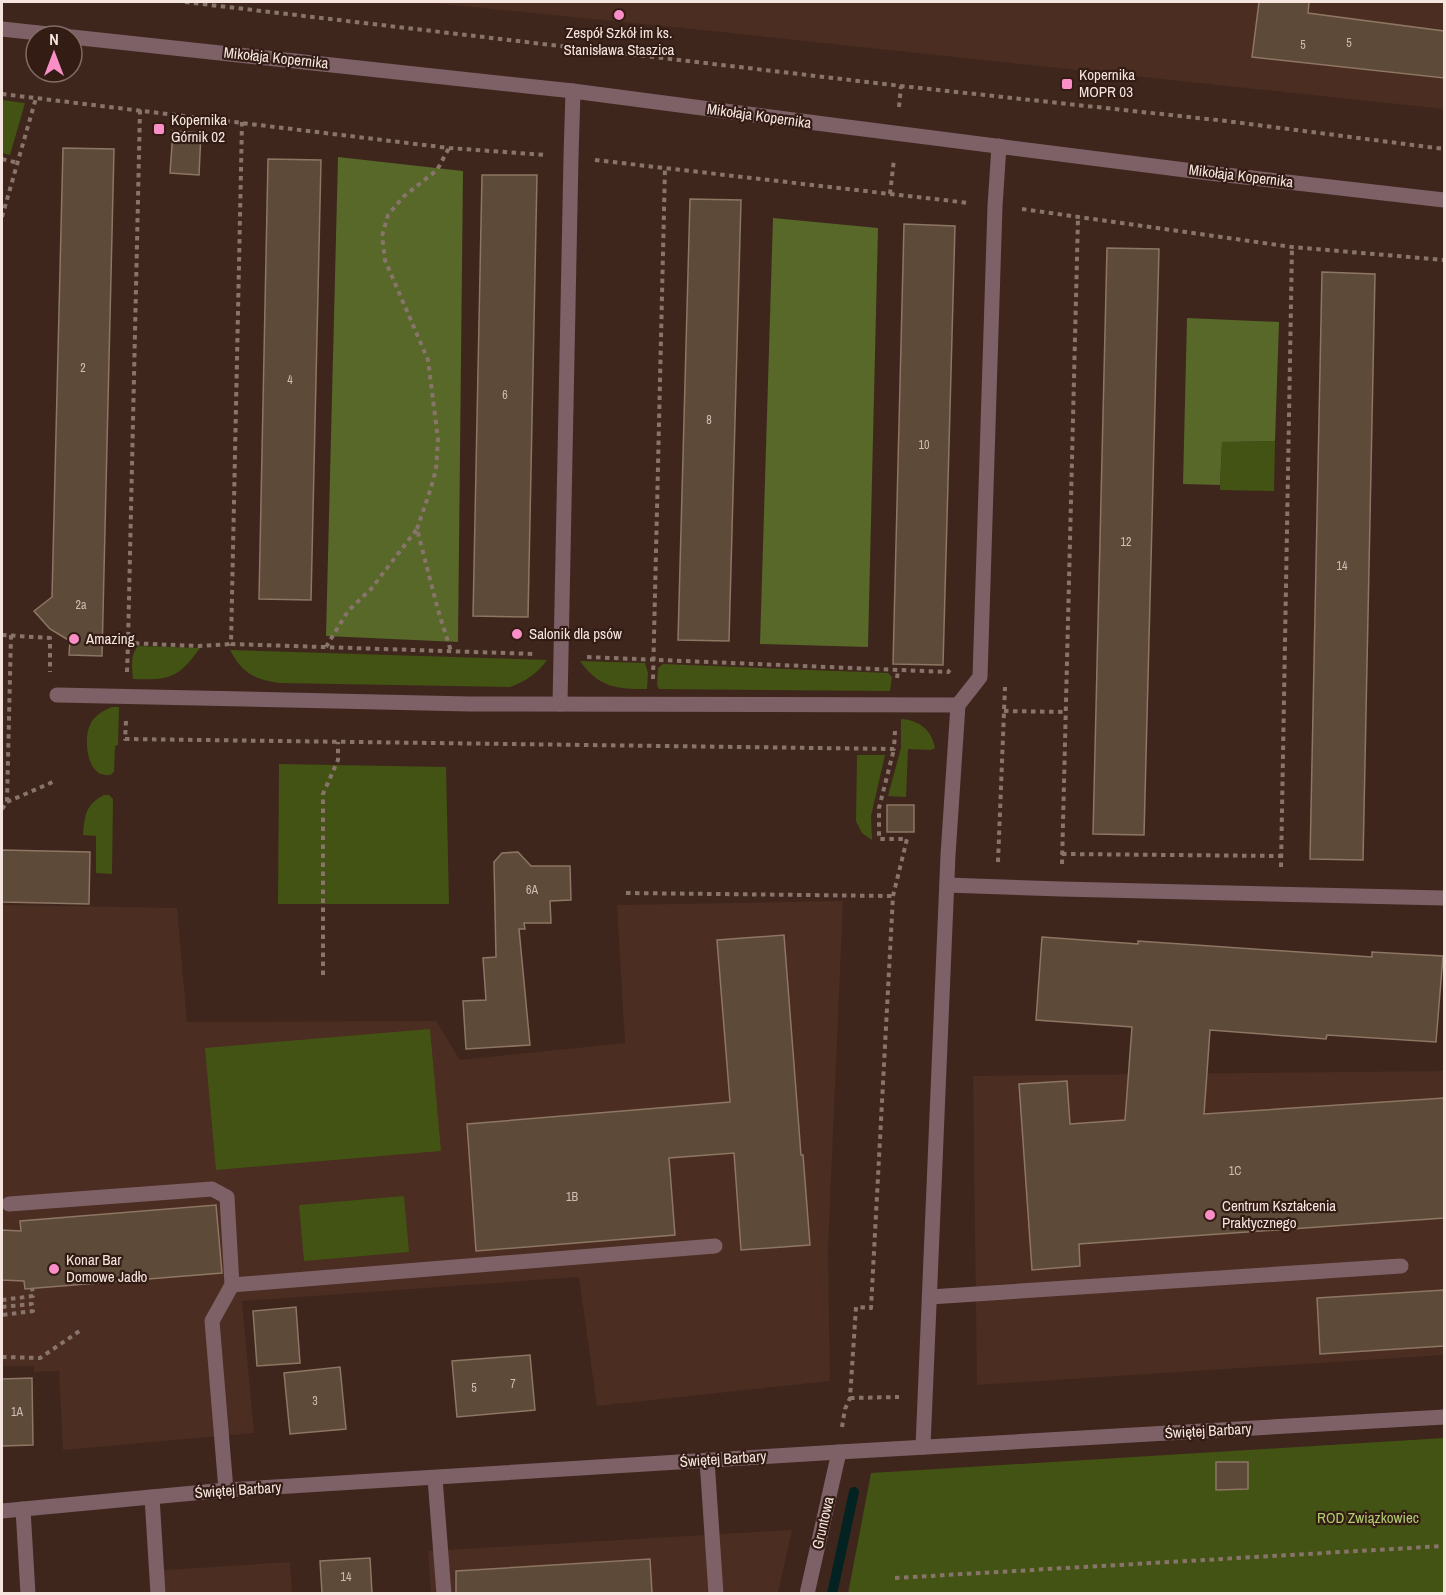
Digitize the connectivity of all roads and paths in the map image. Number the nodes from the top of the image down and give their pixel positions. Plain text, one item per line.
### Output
1 (185, 2) edge
2 (2, 29) edge
3 (24, 31) edge
4 (84, 38) edge
5 (902, 86) junction
6 (573, 91) junction
7 (2, 94) edge
8 (36, 98) junction
9 (140, 110) junction
10 (899, 114) dead end
11 (242, 122) junction
12 (999, 146) junction
13 (449, 148) junction
14 (1444, 148) edge
15 (554, 155) dead end
16 (894, 156) dead end
17 (584, 158) dead end
18 (2, 159) edge
19 (18, 163) junction
20 (664, 168) junction
21 (890, 194) junction
22 (1444, 200) edge
23 (975, 204) dead end
24 (1016, 208) dead end
25 (2, 217) edge
26 (1078, 217) junction
27 (1292, 247) junction
28 (1444, 260) edge
29 (417, 529) junction
30 (2, 635) edge
31 (11, 635) junction
32 (128, 643) junction
33 (231, 644) junction
34 (326, 647) junction
35 (451, 651) junction
36 (561, 656) junction
37 (653, 658) junction
38 (898, 670) junction
39 (61, 674) dead end
40 (980, 677) junction
41 (57, 695) dead end
42 (126, 697) junction
43 (560, 704) junction
44 (653, 704) junction
45 (896, 705) junction
46 (958, 705) junction
47 (1004, 711) junction
48 (1066, 712) junction
49 (338, 742) junction
50 (894, 749) junction
51 (55, 781) dead end
52 (7, 802) junction
53 (2, 809) edge
54 (1062, 854) junction
55 (1281, 856) junction
56 (998, 868) dead end
57 (947, 885) junction
58 (1061, 889) junction
59 (626, 893) dead end
60 (1280, 895) junction
61 (893, 896) junction
62 (1444, 898) edge
63 (322, 975) dead end
64 (9, 1204) dead end
65 (715, 1246) dead end
66 (1401, 1266) dead end
67 (232, 1285) junction
68 (32, 1288) dead end
69 (930, 1297) junction
70 (2, 1300) edge
71 (2, 1307) edge
72 (2, 1315) edge
73 (81, 1330) dead end
74 (2, 1357) edge
75 (1444, 1417) edge
76 (841, 1434) dead end
77 (923, 1447) junction
78 (839, 1452) junction
79 (707, 1460) junction
80 (435, 1478) junction
81 (226, 1490) junction
82 (152, 1497) junction
83 (23, 1509) junction
84 (2, 1511) edge
85 (1444, 1546) edge
86 (895, 1578) dead end
87 (28, 1593) edge
88 (158, 1593) edge
89 (444, 1593) edge
90 (716, 1593) edge
91 (807, 1593) edge

1 - 5 path
2 - 3 street
4 - 6 street, Mikołaja Kopernika
5 - 10 path
5 - 14 path
6 - 12 street, Mikołaja Kopernika
6 - 36 street
7 - 8 path
8 - 9 path
8 - 19 path
9 - 11 path
9 - 32 path
11 - 13 path
11 - 33 path
12 - 22 street, Mikołaja Kopernika
12 - 40 street
13 - 15 path
13 - 29 path
16 - 21 path
17 - 20 path
18 - 19 path
19 - 25 path
20 - 21 path
20 - 37 path
21 - 23 path
24 - 26 path
26 - 27 path
26 - 48 path
27 - 28 path
27 - 55 path
29 - 34 path
29 - 35 path
30 - 31 path
31 - 39 path
31 - 52 path
32 - 33 path
32 - 42 path
33 - 34 path
34 - 35 path
35 - 36 path
36 - 37 path
36 - 43 street
37 - 38 path
37 - 44 path
38 - 40 path
38 - 45 path
40 - 46 street
40 - 47 path
41 - 42 street
42 - 43 street
42 - 49 path
43 - 44 street
44 - 45 street
45 - 46 street
45 - 50 path
46 - 57 street
47 - 48 path
47 - 56 path
48 - 54 path
49 - 50 path
49 - 63 path
50 - 61 path
51 - 52 path
52 - 53 path
54 - 55 path
54 - 58 path
55 - 60 path
57 - 58 street
57 - 69 street
58 - 60 street
59 - 61 path
60 - 62 street
61 - 76 path
64 - 67 street
65 - 67 street
66 - 69 street
67 - 81 street
68 - 70 path
69 - 77 street
71 - 72 path
73 - 74 path
75 - 77 street, Świętej Barbary
77 - 78 street, Świętej Barbary
78 - 79 street, Świętej Barbary
78 - 91 street, Gruntowa
79 - 80 street, Świętej Barbary
79 - 90 street
80 - 81 street, Świętej Barbary
80 - 89 street
81 - 82 street, Świętej Barbary
82 - 83 street, Świętej Barbary
82 - 88 street
83 - 84 street, Świętej Barbary
83 - 87 street
85 - 86 path

